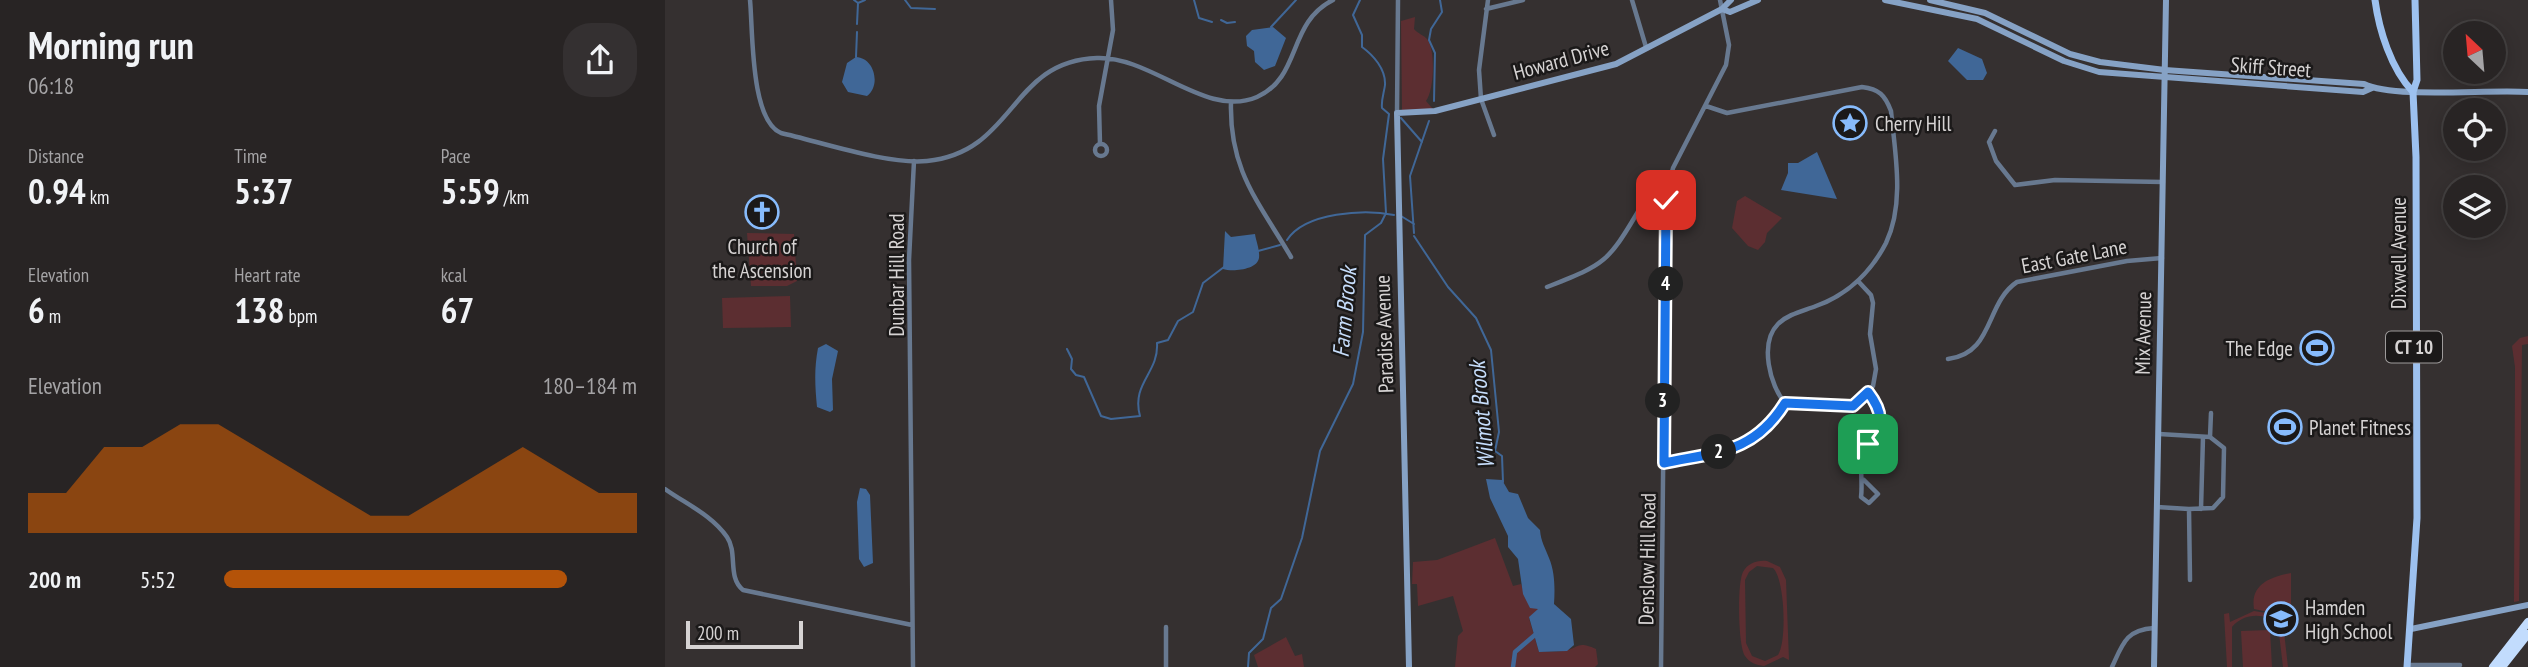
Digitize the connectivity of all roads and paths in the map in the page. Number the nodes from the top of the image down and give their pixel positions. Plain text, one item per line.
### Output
1 (750, 0) edge
2 (1111, 0) edge
3 (1333, 0) edge
4 (1398, 0) edge
5 (1488, 0) edge
6 (1523, 0) edge
7 (1632, 0) edge
8 (1720, 0) edge
9 (1731, 0) edge
10 (1758, 0) edge
11 (1885, 0) edge
12 (1930, 0) edge
13 (2166, 0) edge
14 (2375, 0) edge
15 (2415, 0) edge
16 (1486, 9) junction
17 (1722, 9) junction
18 (1991, 15) junction
19 (1987, 23) junction
20 (2025, 32) junction
21 (2021, 40) junction
22 (1646, 47) junction
23 (1108, 58) junction
24 (2100, 62) junction
25 (2099, 72) junction
26 (2165, 74) junction
27 (2413, 92) junction
28 (2528, 92) edge
29 (1481, 99) junction
30 (1231, 102) junction
31 (1706, 106) junction
32 (1397, 113) junction
33 (1995, 131) dead end
34 (1494, 135) dead end
35 (1100, 144) dead end
36 (914, 161) junction
37 (2164, 182) junction
38 (1668, 188) dead end
39 (1291, 257) dead end
40 (2162, 258) junction
41 (1858, 281) junction
42 (1547, 287) dead end
43 (1948, 359) dead end
44 (1868, 392) junction
45 (1785, 403) junction
46 (2211, 413) dead end
47 (2159, 434) junction
48 (2207, 437) junction
49 (1664, 463) junction
50 (1864, 480) junction
51 (665, 489) edge
52 (2156, 507) junction
53 (2189, 509) junction
54 (2201, 509) junction
55 (2190, 580) dead end
56 (2528, 605) edge
57 (2528, 622) edge
58 (912, 625) junction
59 (1166, 627) dead end
60 (2154, 628) junction
61 (2411, 629) junction
62 (2528, 634) edge
63 (2500, 665) edge
64 (2407, 666) edge
65 (2461, 666) edge
66 (913, 667) edge
67 (1166, 667) edge
68 (1409, 667) edge
69 (1661, 667) edge
70 (2112, 667) edge
71 (2154, 667) edge

1 - 36 street
2 - 23 street
3 - 30 street
4 - 32 street, Paradise Avenue
5 - 16 street
6 - 16 street
7 - 22 street
8 - 17 street
9 - 17 street, Howard Drive
10 - 17 street, Howard Drive
11 - 19 street
12 - 18 street
13 - 26 street, Mix Avenue
14 - 27 main road
15 - 27 main road, Dixwell Avenue / CT 10
16 - 29 street
17 - 22 street, Howard Drive
17 - 31 street
18 - 19 street
18 - 20 street
19 - 21 street
20 - 21 street
20 - 24 street
21 - 25 street
22 - 29 street, Howard Drive
23 - 30 street
23 - 35 street
23 - 36 street
24 - 25 street
24 - 26 street
25 - 26 street
26 - 27 street, Skiff Street
26 - 37 street, Mix Avenue
27 - 28 street, Skiff Street
27 - 61 main road, Dixwell Avenue / CT 10
29 - 32 street, Howard Drive
29 - 34 street
30 - 39 street
31 - 38 street
31 - 41 street
32 - 68 street, Paradise Avenue
33 - 37 street
36 - 58 street, Dunbar Hill Road
37 - 40 street, Mix Avenue
40 - 43 street, East Gate Lane
40 - 47 street, Mix Avenue
41 - 44 street
41 - 45 street
42 - 49 street, Denslow Hill Road
44 - 45 street
44 - 50 street
45 - 49 street
46 - 48 street
47 - 48 street
47 - 52 street, Mix Avenue
48 - 54 street
48 - 54 street
49 - 69 street, Denslow Hill Road
50 - 50 street
51 - 58 street
52 - 53 street
52 - 60 street, Mix Avenue
53 - 54 street
53 - 55 street
56 - 61 street
57 - 63 highway
58 - 66 street, Dunbar Hill Road
59 - 67 street
60 - 70 street
60 - 71 street, Mix Avenue
61 - 64 main road, Dixwell Avenue / CT 10
62 - 63 highway
64 - 65 street

